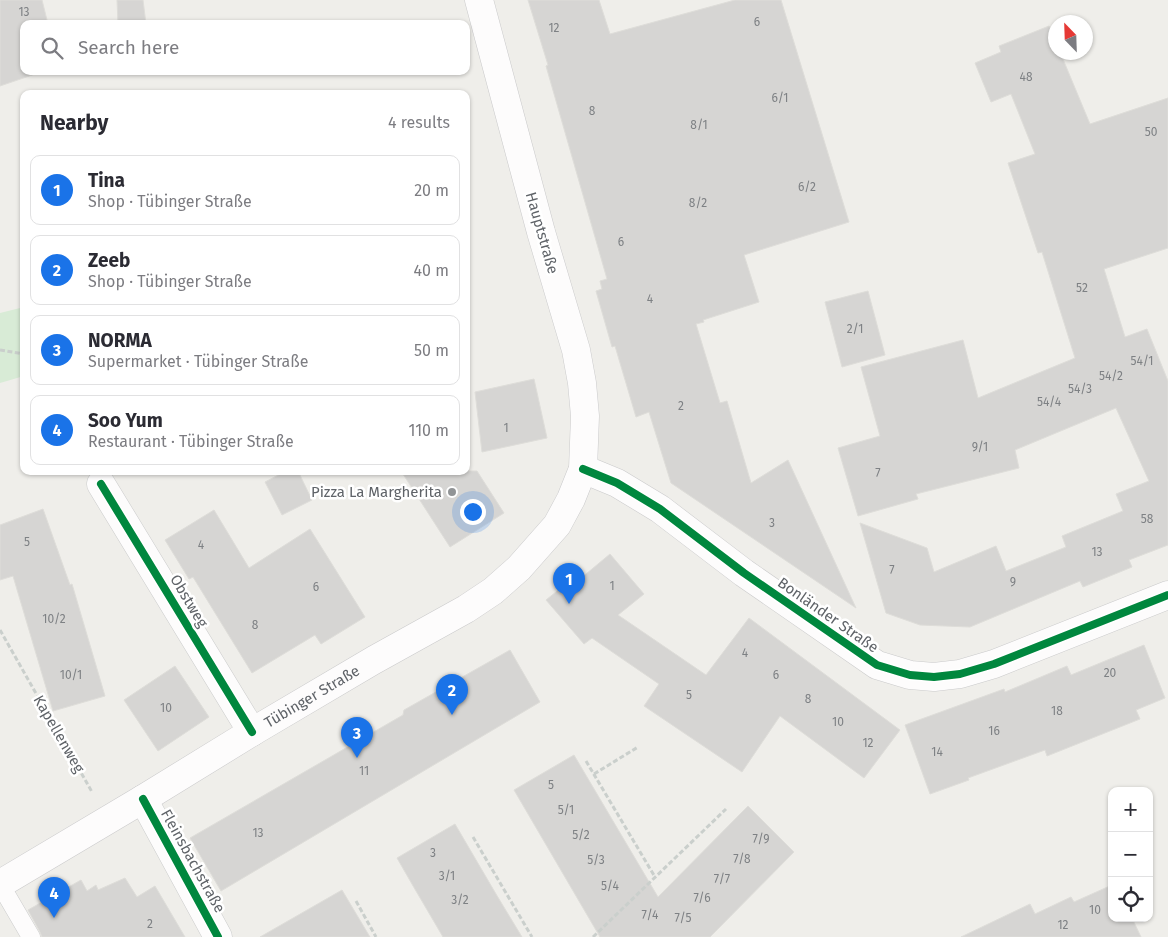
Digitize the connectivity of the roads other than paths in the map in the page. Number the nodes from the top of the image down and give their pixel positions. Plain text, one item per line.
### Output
1 (479, 0) edge
2 (583, 469) junction
3 (101, 484) dead end
4 (1168, 595) edge
5 (252, 732) junction
6 (143, 799) junction
7 (0, 884) edge
8 (31, 937) edge
9 (218, 937) edge

1 - 2 main road, Hauptstraße
2 - 4 main road, Bonländer Straße
2 - 5 main road, Tübinger Straße
3 - 5 main road, Obstweg
5 - 6 main road, Tübinger Straße
6 - 7 main road, Tübinger Straße
6 - 9 main road, Fleinsbachstraße
7 - 8 lane

